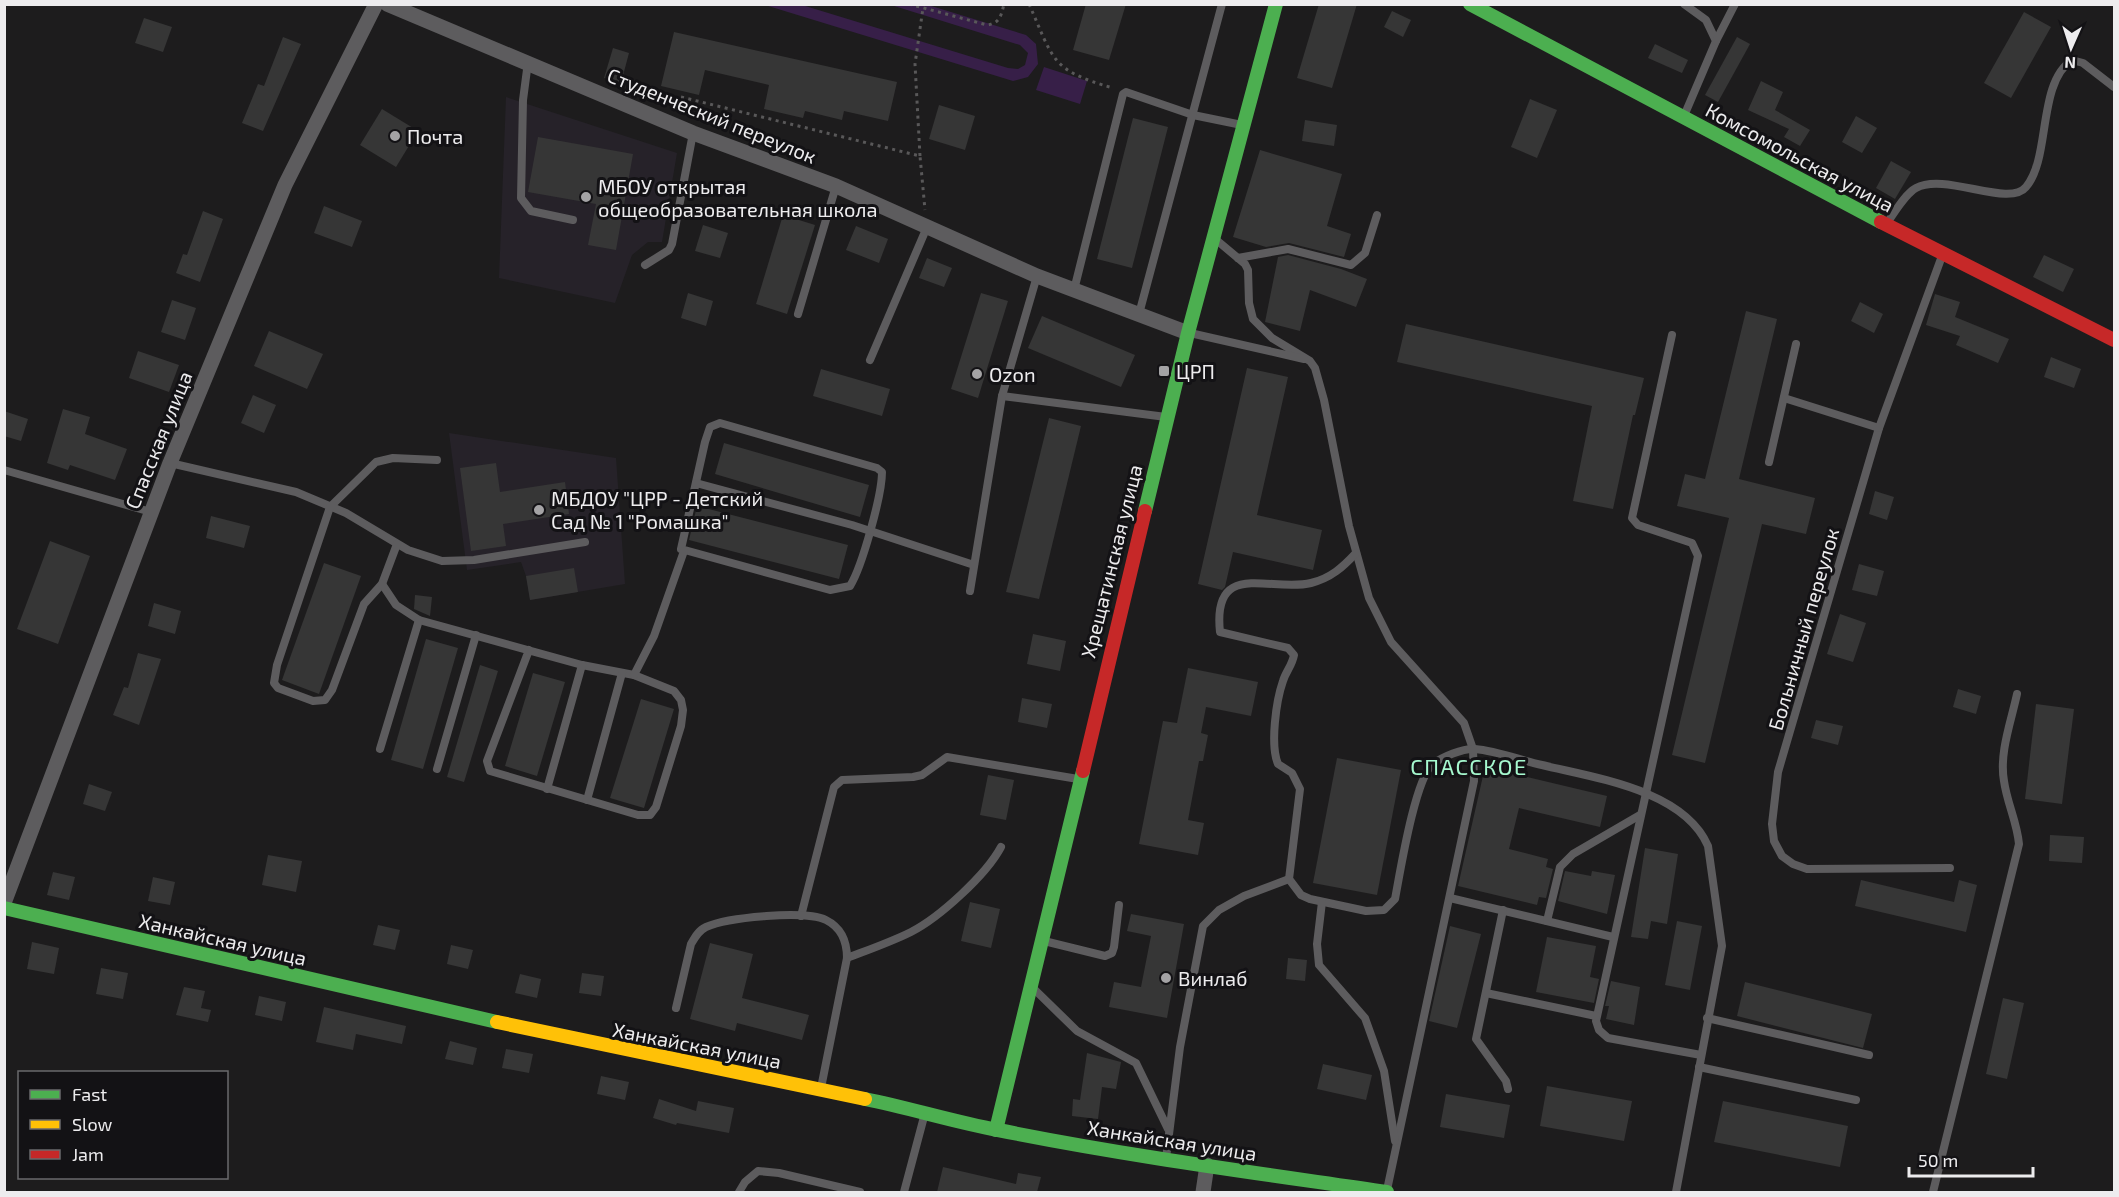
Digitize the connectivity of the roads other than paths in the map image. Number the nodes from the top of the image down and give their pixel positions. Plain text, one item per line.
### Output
1 (376, 4) edge
2 (387, 4) edge
3 (1222, 4) edge
4 (1276, 4) edge
5 (1470, 4) edge
6 (1684, 4) edge
7 (1735, 4) edge
8 (1716, 41) junction
9 (528, 62) junction
10 (2115, 87) edge
11 (1193, 115) junction
12 (1683, 117) junction
13 (1243, 125) junction
14 (693, 133) junction
15 (836, 186) junction
16 (1377, 215) dead end
17 (573, 220) dead end
18 (1886, 224) junction
19 (927, 227) junction
20 (1213, 237) junction
21 (1943, 251) junction
22 (1238, 258) junction
23 (645, 265) dead end
24 (1037, 276) junction
25 (1074, 290) junction
26 (798, 314) dead end
27 (1139, 314) junction
28 (1188, 333) junction
29 (1672, 334) dead end
30 (2115, 340) edge
31 (1796, 344) dead end
32 (870, 360) dead end
33 (1310, 361) junction
34 (1002, 396) junction
35 (1784, 398) junction
36 (1168, 417) junction
37 (1879, 428) junction
38 (437, 460) dead end
39 (1769, 462) dead end
40 (170, 463) junction
41 (4, 471) edge
42 (696, 483) junction
43 (330, 507) junction
44 (151, 512) junction
45 (869, 531) junction
46 (585, 542) dead end
47 (397, 544) junction
48 (684, 551) junction
49 (1356, 553) junction
50 (974, 566) junction
51 (382, 584) junction
52 (970, 591) dead end
53 (420, 620) junction
54 (476, 635) junction
55 (529, 650) junction
56 (582, 665) junction
57 (622, 673) junction
58 (634, 675) junction
59 (2017, 694) dead end
60 (380, 749) dead end
61 (1473, 749) junction
62 (437, 769) dead end
63 (1079, 780) junction
64 (548, 789) junction
65 (1644, 794) junction
66 (587, 800) junction
67 (1640, 815) junction
68 (1001, 847) dead end
69 (1950, 867) dead end
70 (1289, 879) junction
71 (1449, 898) junction
72 (1322, 902) junction
73 (4, 903) edge
74 (1119, 905) dead end
75 (4, 908) edge
76 (1503, 910) junction
77 (801, 916) junction
78 (1547, 921) junction
79 (1613, 937) junction
80 (1042, 941) junction
81 (847, 958) junction
82 (1030, 985) junction
83 (1486, 993) junction
84 (676, 1008) dead end
85 (1596, 1016) junction
86 (1707, 1018) junction
87 (1701, 1055) junction
88 (1869, 1055) dead end
89 (1699, 1067) junction
90 (821, 1089) junction
91 (1508, 1089) dead end
92 (1856, 1100) dead end
93 (925, 1111) junction
94 (996, 1130) junction
95 (1169, 1131) junction
96 (1395, 1146) junction
97 (1166, 1160) junction
98 (1207, 1165) junction
99 (739, 1192) edge
100 (860, 1192) edge
101 (904, 1192) edge
102 (1203, 1192) edge
103 (1387, 1192) edge
104 (1676, 1192) edge
105 (1933, 1192) edge

1 - 40 street, Спасская улица
2 - 9 street, Студенческий переулок
3 - 11 lane
4 - 13 street, Хрещатинская улица
5 - 12 street, Комсомольская улица
6 - 8 lane
7 - 8 lane
8 - 12 lane
9 - 14 street, Студенческий переулок
9 - 17 lane
10 - 18 lane
11 - 13 lane
11 - 25 lane
11 - 27 lane
12 - 18 street, Комсомольская улица
13 - 20 street, Хрещатинская улица
14 - 15 street, Студенческий переулок
14 - 23 lane
15 - 19 street, Студенческий переулок
15 - 26 lane
16 - 22 lane
18 - 21 street, Комсомольская улица
19 - 24 street, Студенческий переулок
19 - 32 lane
20 - 22 lane
20 - 28 street, Хрещатинская улица
21 - 30 street, Комсомольская улица
21 - 37 lane, Больничный переулок
22 - 33 lane
24 - 25 street, Студенческий переулок
24 - 34 lane
25 - 27 street, Студенческий переулок
27 - 28 street, Студенческий переулок
28 - 33 lane
28 - 36 street, Хрещатинская улица
29 - 65 lane
31 - 35 lane
33 - 49 lane
34 - 36 lane
34 - 50 lane
35 - 37 lane
35 - 39 lane
36 - 63 street, Хрещатинская улица
37 - 69 lane, Больничный переулок
38 - 43 lane
40 - 43 lane
40 - 44 street, Спасская улица
41 - 44 lane
42 - 45 lane
42 - 45 lane
42 - 48 lane
43 - 47 lane
43 - 51 lane
44 - 73 street, Спасская улица
45 - 48 lane
45 - 50 lane
46 - 47 lane
47 - 51 lane
48 - 58 lane
49 - 61 lane
49 - 70 lane
50 - 52 lane
51 - 53 lane
53 - 54 lane
53 - 60 lane
54 - 55 lane
54 - 62 lane
55 - 56 lane
55 - 64 lane
56 - 57 lane
56 - 64 lane
57 - 58 lane
57 - 66 lane
58 - 66 lane
59 - 105 lane
61 - 65 lane
61 - 71 lane
61 - 72 lane
63 - 77 lane
63 - 80 street, Хрещатинская улица
64 - 66 lane
65 - 67 lane
65 - 86 lane
67 - 78 lane
67 - 79 lane
68 - 81 lane
70 - 72 lane
70 - 95 lane
71 - 76 lane
71 - 96 lane
72 - 96 lane
74 - 80 lane
75 - 90 street, Ханкайская улица
76 - 78 lane
76 - 83 lane
77 - 81 lane
77 - 84 lane
78 - 79 lane
79 - 85 lane
80 - 82 street, Хрещатинская улица
81 - 90 lane
82 - 94 street, Хрещатинская улица
82 - 95 lane
83 - 85 lane
83 - 91 lane
85 - 87 lane
86 - 87 lane
86 - 88 lane
87 - 89 lane
89 - 92 lane
89 - 104 lane
90 - 93 street, Ханкайская улица
93 - 94 street, Ханкайская улица
93 - 101 lane
94 - 97 street, Ханкайская улица
95 - 97 lane
96 - 103 lane
97 - 98 street, Ханкайская улица
98 - 102 street
98 - 103 street, Ханкайская улица
99 - 100 lane

